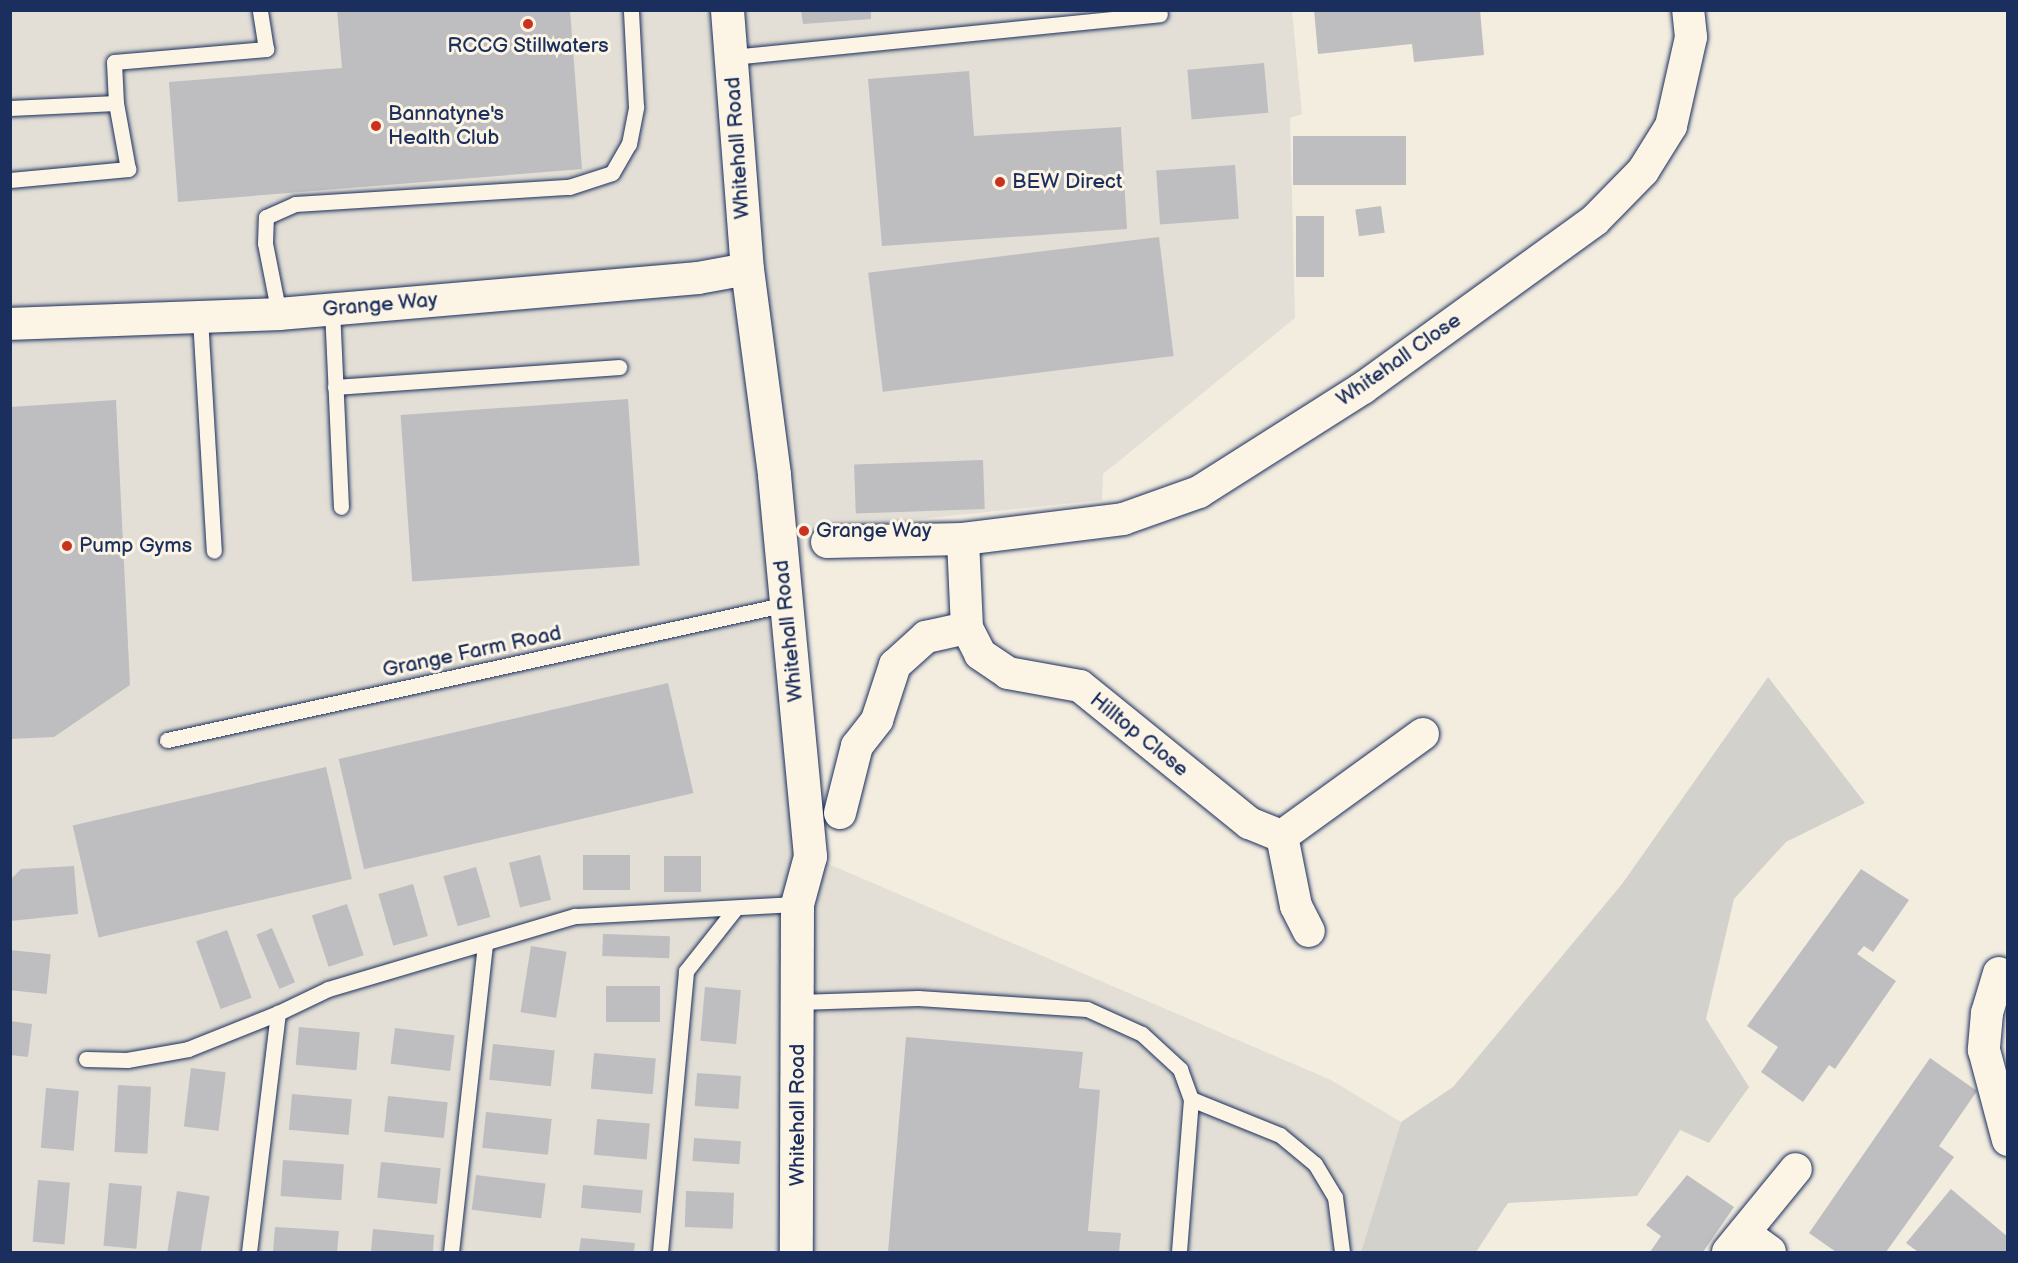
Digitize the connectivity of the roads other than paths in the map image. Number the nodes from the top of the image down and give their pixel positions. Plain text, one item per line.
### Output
1 (260, 10) edge
2 (632, 10) edge
3 (727, 10) edge
4 (1688, 10) edge
5 (1160, 14) dead end
6 (732, 57) junction
7 (116, 103) junction
8 (10, 108) edge
9 (10, 180) edge
10 (747, 269) junction
11 (332, 309) junction
12 (279, 314) junction
13 (200, 318) junction
14 (10, 324) edge
15 (619, 367) dead end
16 (335, 387) junction
17 (341, 507) dead end
18 (963, 539) junction
19 (827, 542) dead end
20 (214, 551) dead end
21 (788, 604) junction
22 (967, 628) junction
23 (1424, 734) dead end
24 (166, 740) dead end
25 (840, 813) dead end
26 (1282, 836) junction
27 (797, 904) junction
28 (735, 909) junction
29 (1309, 931) dead end
30 (485, 945) junction
31 (1999, 973) dead end
32 (799, 1002) junction
33 (278, 1013) junction
34 (86, 1059) dead end
35 (1191, 1099) junction
36 (2007, 1140) edge
37 (1796, 1169) dead end
38 (1736, 1243) edge
39 (249, 1252) edge
40 (451, 1252) edge
41 (660, 1252) edge
42 (796, 1252) edge
43 (1179, 1252) edge
44 (1342, 1252) edge
45 (1770, 1252) edge

1 - 7 lane
2 - 12 lane
3 - 6 street, Whitehall Road
4 - 18 street, Whitehall Close
5 - 6 lane
6 - 10 street, Whitehall Road
7 - 8 lane
7 - 9 lane
10 - 11 street, Grange Way
10 - 21 street, Whitehall Road
11 - 12 street, Grange Way
11 - 16 lane
12 - 13 street, Grange Way
13 - 14 street, Grange Way
13 - 20 lane
15 - 16 lane
16 - 17 lane
18 - 19 street, Whitehall Close
18 - 22 street
21 - 24 lane, Grange Farm Road
21 - 27 street, Whitehall Road
22 - 25 street
22 - 26 street, Hilltop Close
23 - 26 street
26 - 29 street
27 - 28 lane
27 - 32 street, Whitehall Road
28 - 30 lane
28 - 41 lane
30 - 33 lane
30 - 40 lane
31 - 36 street
32 - 35 lane
32 - 42 street, Whitehall Road
33 - 34 lane
33 - 39 lane
35 - 43 lane
35 - 44 lane
37 - 38 street
38 - 45 street

